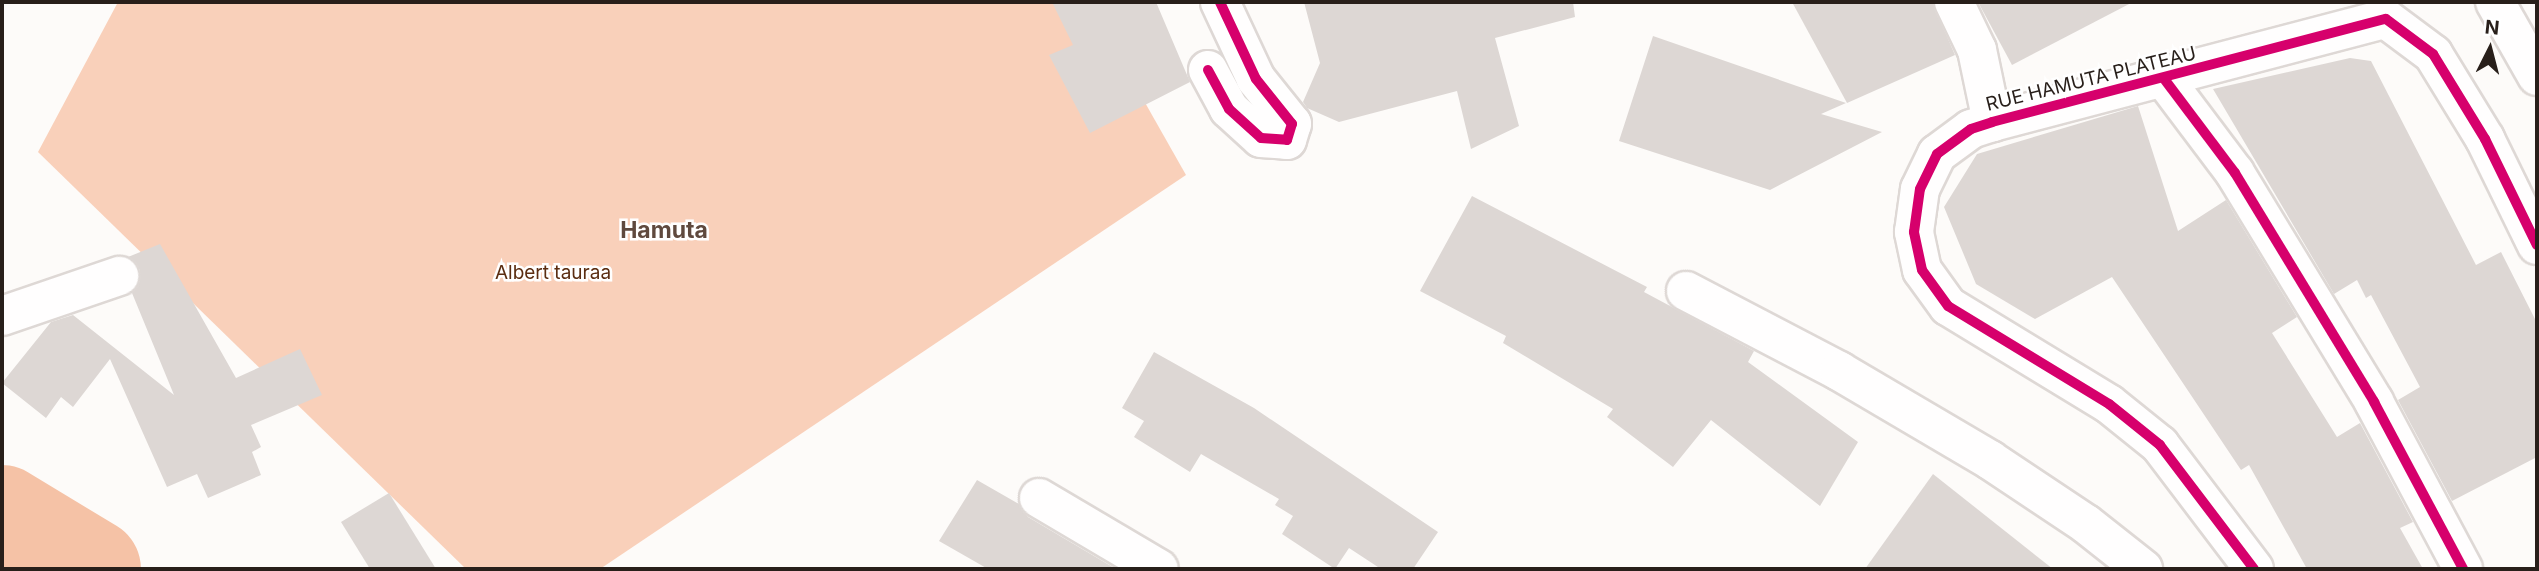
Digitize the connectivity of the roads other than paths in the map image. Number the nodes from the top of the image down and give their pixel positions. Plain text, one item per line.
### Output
1 (1220, 2) edge
2 (1954, 2) edge
3 (2495, 2) edge
4 (2384, 11) edge
5 (1208, 70) dead end
6 (2537, 76) edge
7 (2165, 80) junction
8 (1992, 122) junction
9 (2537, 245) edge
10 (119, 276) dead end
11 (1686, 291) dead end
12 (2, 316) edge
13 (1039, 498) dead end
14 (1159, 569) edge
15 (2143, 569) edge
16 (2254, 569) edge
17 (2463, 569) edge

1 - 5 street
2 - 8 street
3 - 6 street
4 - 7 street, RUE HAMUTA PLATEAU
4 - 9 street, RUE HAMUTA PLATEAU
7 - 8 street, RUE HAMUTA PLATEAU
7 - 17 street
8 - 16 street, RUE HAMUTA PLATEAU
10 - 12 street
11 - 15 street
13 - 14 street

